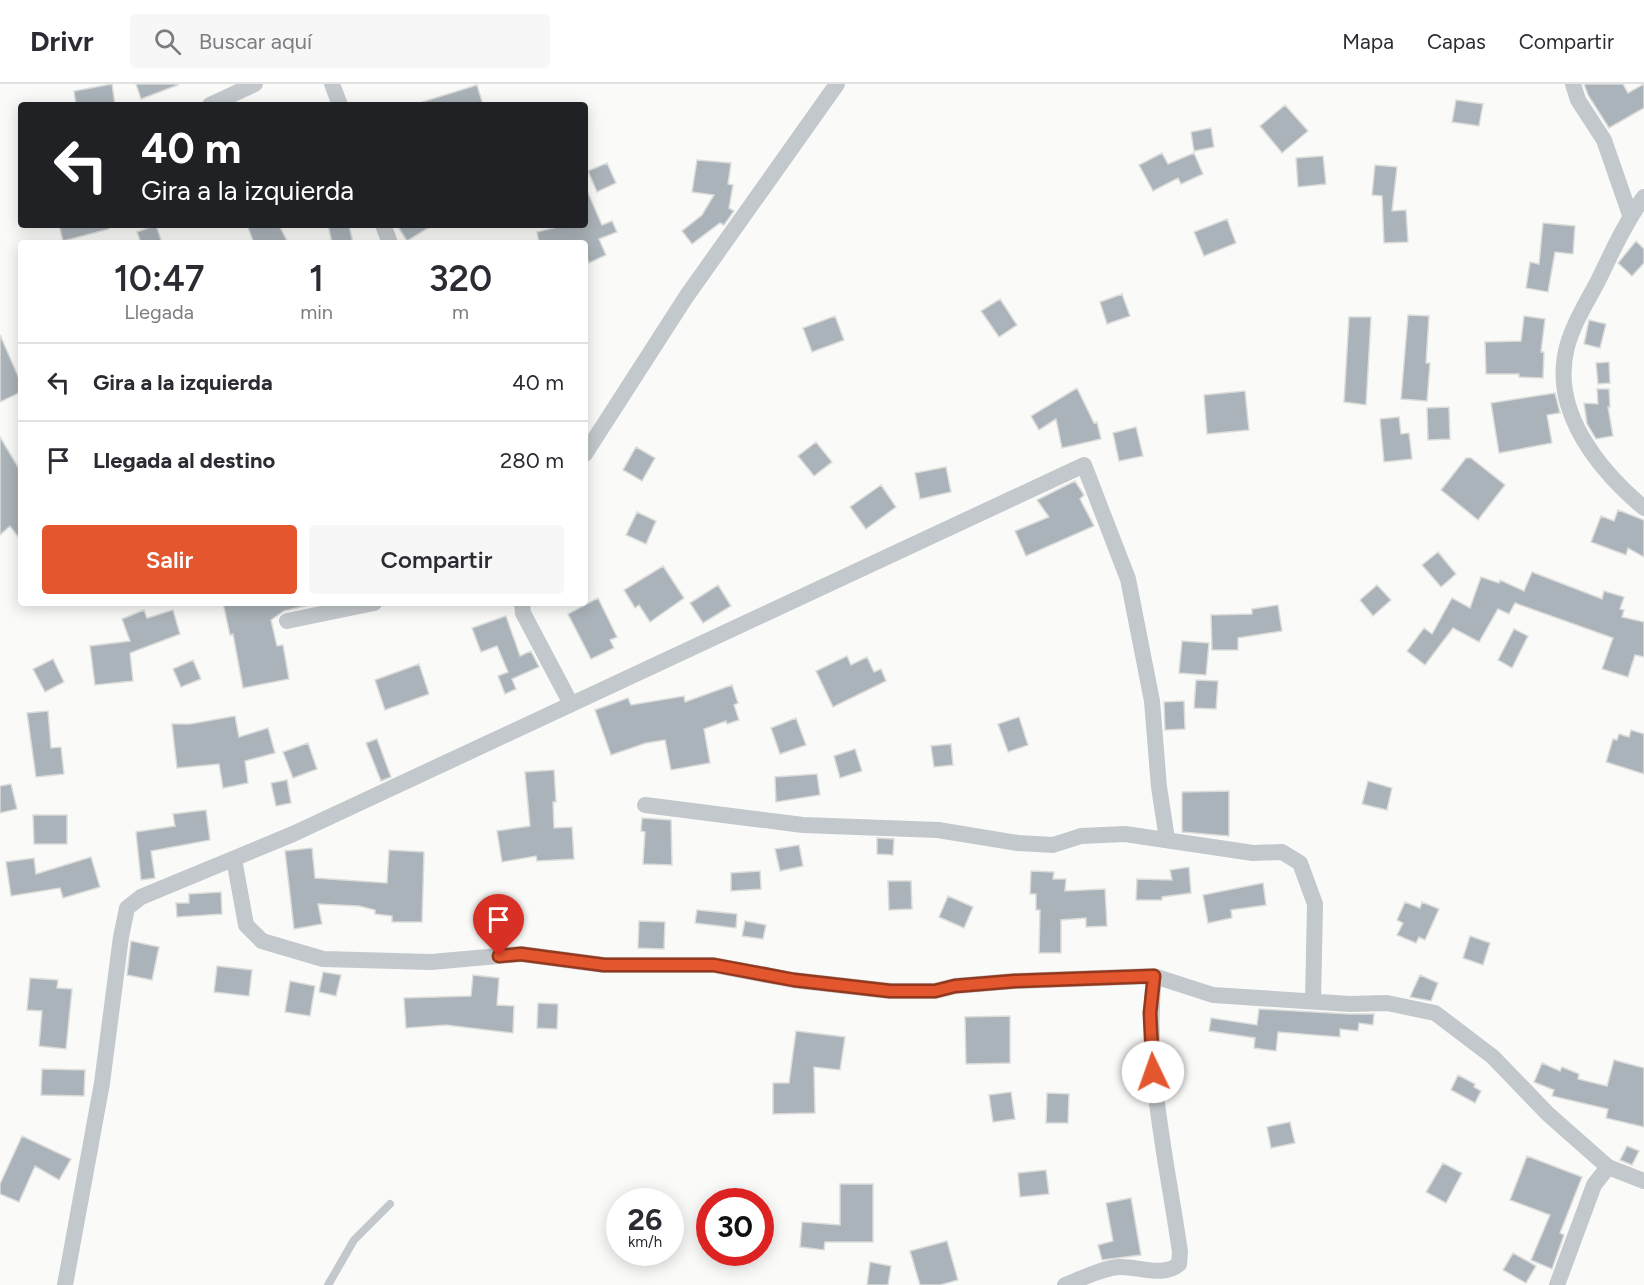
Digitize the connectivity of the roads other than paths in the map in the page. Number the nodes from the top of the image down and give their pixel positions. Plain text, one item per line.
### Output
1 (255, 84) edge
2 (332, 84) edge
3 (837, 84) edge
4 (1573, 84) edge
5 (216, 102) edge
6 (339, 102) edge
7 (1644, 197) edge
8 (1630, 215) junction
9 (588, 449) edge
10 (1644, 508) edge
11 (360, 606) edge
12 (523, 606) edge
13 (287, 621) dead end
14 (571, 704) junction
15 (645, 805) dead end
16 (1167, 839) junction
17 (234, 859) junction
18 (1154, 976) junction
19 (1313, 1001) junction
20 (1608, 1167) junction
21 (1644, 1181) edge
22 (390, 1204) dead end
23 (65, 1285) edge
24 (328, 1285) edge
25 (1065, 1285) edge
26 (1557, 1285) edge

1 - 5 street
2 - 6 street
3 - 9 street
4 - 8 street
7 - 8 street
8 - 10 street
11 - 13 street
12 - 14 street
14 - 16 street
14 - 17 street
15 - 16 street
16 - 19 street
17 - 18 street
17 - 23 street
18 - 19 street
18 - 25 street
19 - 20 street
20 - 21 street
20 - 26 street
22 - 24 lane

